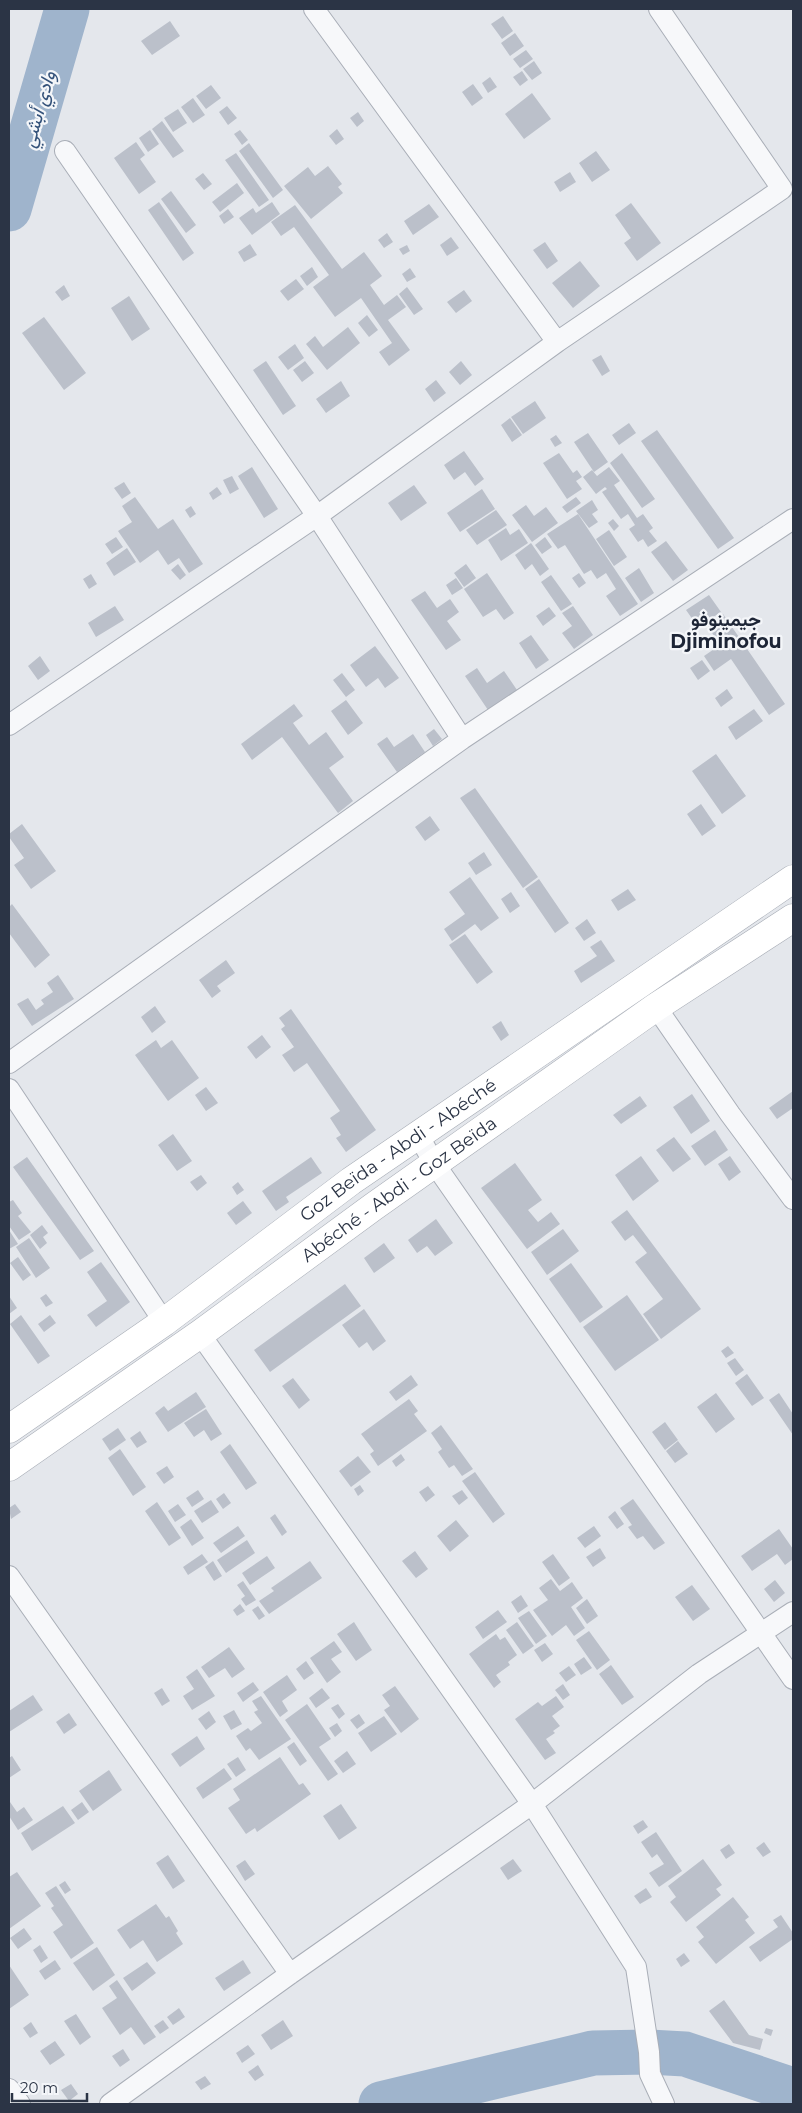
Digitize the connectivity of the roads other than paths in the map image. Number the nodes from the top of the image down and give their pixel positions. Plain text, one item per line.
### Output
1 (314, 9) edge
2 (659, 9) edge
3 (65, 151) dead end
4 (788, 185) edge
5 (557, 342) junction
6 (317, 516) junction
7 (793, 520) edge
8 (9, 725) edge
9 (462, 739) junction
10 (793, 879) edge
11 (793, 918) edge
12 (656, 1007) junction
13 (9, 1063) edge
14 (9, 1089) edge
15 (418, 1135) junction
16 (434, 1163) junction
17 (793, 1199) edge
18 (164, 1322) junction
19 (200, 1334) junction
20 (9, 1428) edge
21 (9, 1467) edge
22 (9, 1576) edge
23 (793, 1612) edge
24 (760, 1633) junction
25 (793, 1679) edge
26 (532, 1804) junction
27 (290, 1974) junction
28 (9, 2089) edge
29 (20, 2104) edge
30 (110, 2104) edge
31 (664, 2104) edge

1 - 5 street
2 - 4 street
3 - 6 street
4 - 5 street
5 - 6 street
6 - 8 street
6 - 9 street
7 - 9 street
9 - 13 street
10 - 15 main road, Goz Beïda - Abdi - Abéché
11 - 12 main road, Abéché - Abdi - Goz Beïda
12 - 16 main road, Abéché - Abdi - Goz Beïda
12 - 17 street
14 - 18 street
15 - 16 street
15 - 18 main road, Goz Beïda - Abdi - Abéché
16 - 19 main road, Abéché - Abdi - Goz Beïda
16 - 24 street
18 - 20 main road, Goz Beïda - Abdi - Abéché
19 - 21 main road, Abéché - Abdi - Goz Beïda
19 - 26 street
22 - 27 street
23 - 24 street
24 - 25 street
24 - 26 street
26 - 27 street
26 - 31 street
27 - 30 street
28 - 29 street

